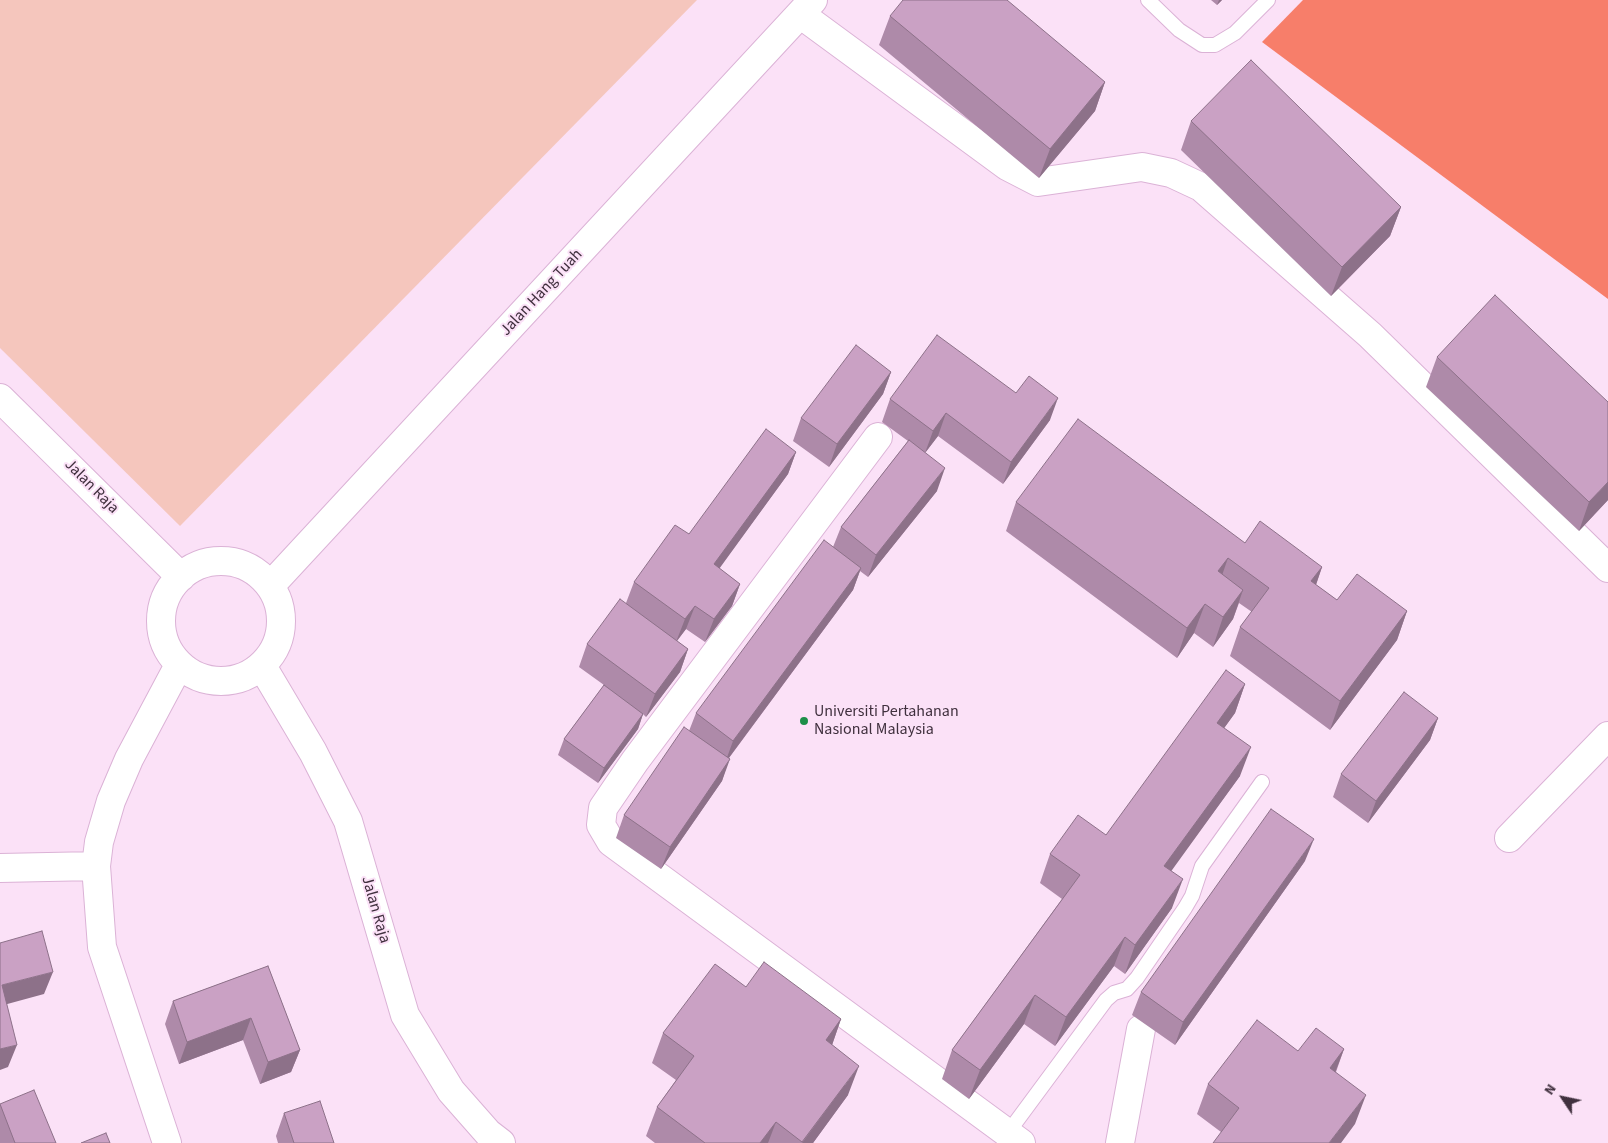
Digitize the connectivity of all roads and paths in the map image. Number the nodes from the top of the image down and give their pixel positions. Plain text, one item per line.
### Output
1 (1148, 0) edge
2 (1268, 0) edge
3 (806, 7) edge
4 (0, 398) edge
5 (878, 437) dead end
6 (1608, 568) edge
7 (181, 577) junction
8 (270, 586) junction
9 (179, 665) junction
10 (262, 666) junction
11 (1608, 736) edge
12 (1262, 782) dead end
13 (1509, 838) dead end
14 (96, 866) junction
15 (0, 868) edge
16 (1141, 1029) dead end
17 (1014, 1138) edge
18 (167, 1143) edge
19 (501, 1143) edge
20 (1120, 1143) edge

1 - 2 lane
3 - 6 street
3 - 8 street, Jalan Hang Tuah
4 - 7 street, Jalan Raja
5 - 17 street
7 - 8 street
7 - 9 street
8 - 10 street
9 - 10 street
9 - 14 street
10 - 19 street, Jalan Raja
11 - 13 street
12 - 17 lane
14 - 15 street
14 - 18 street
16 - 20 street

